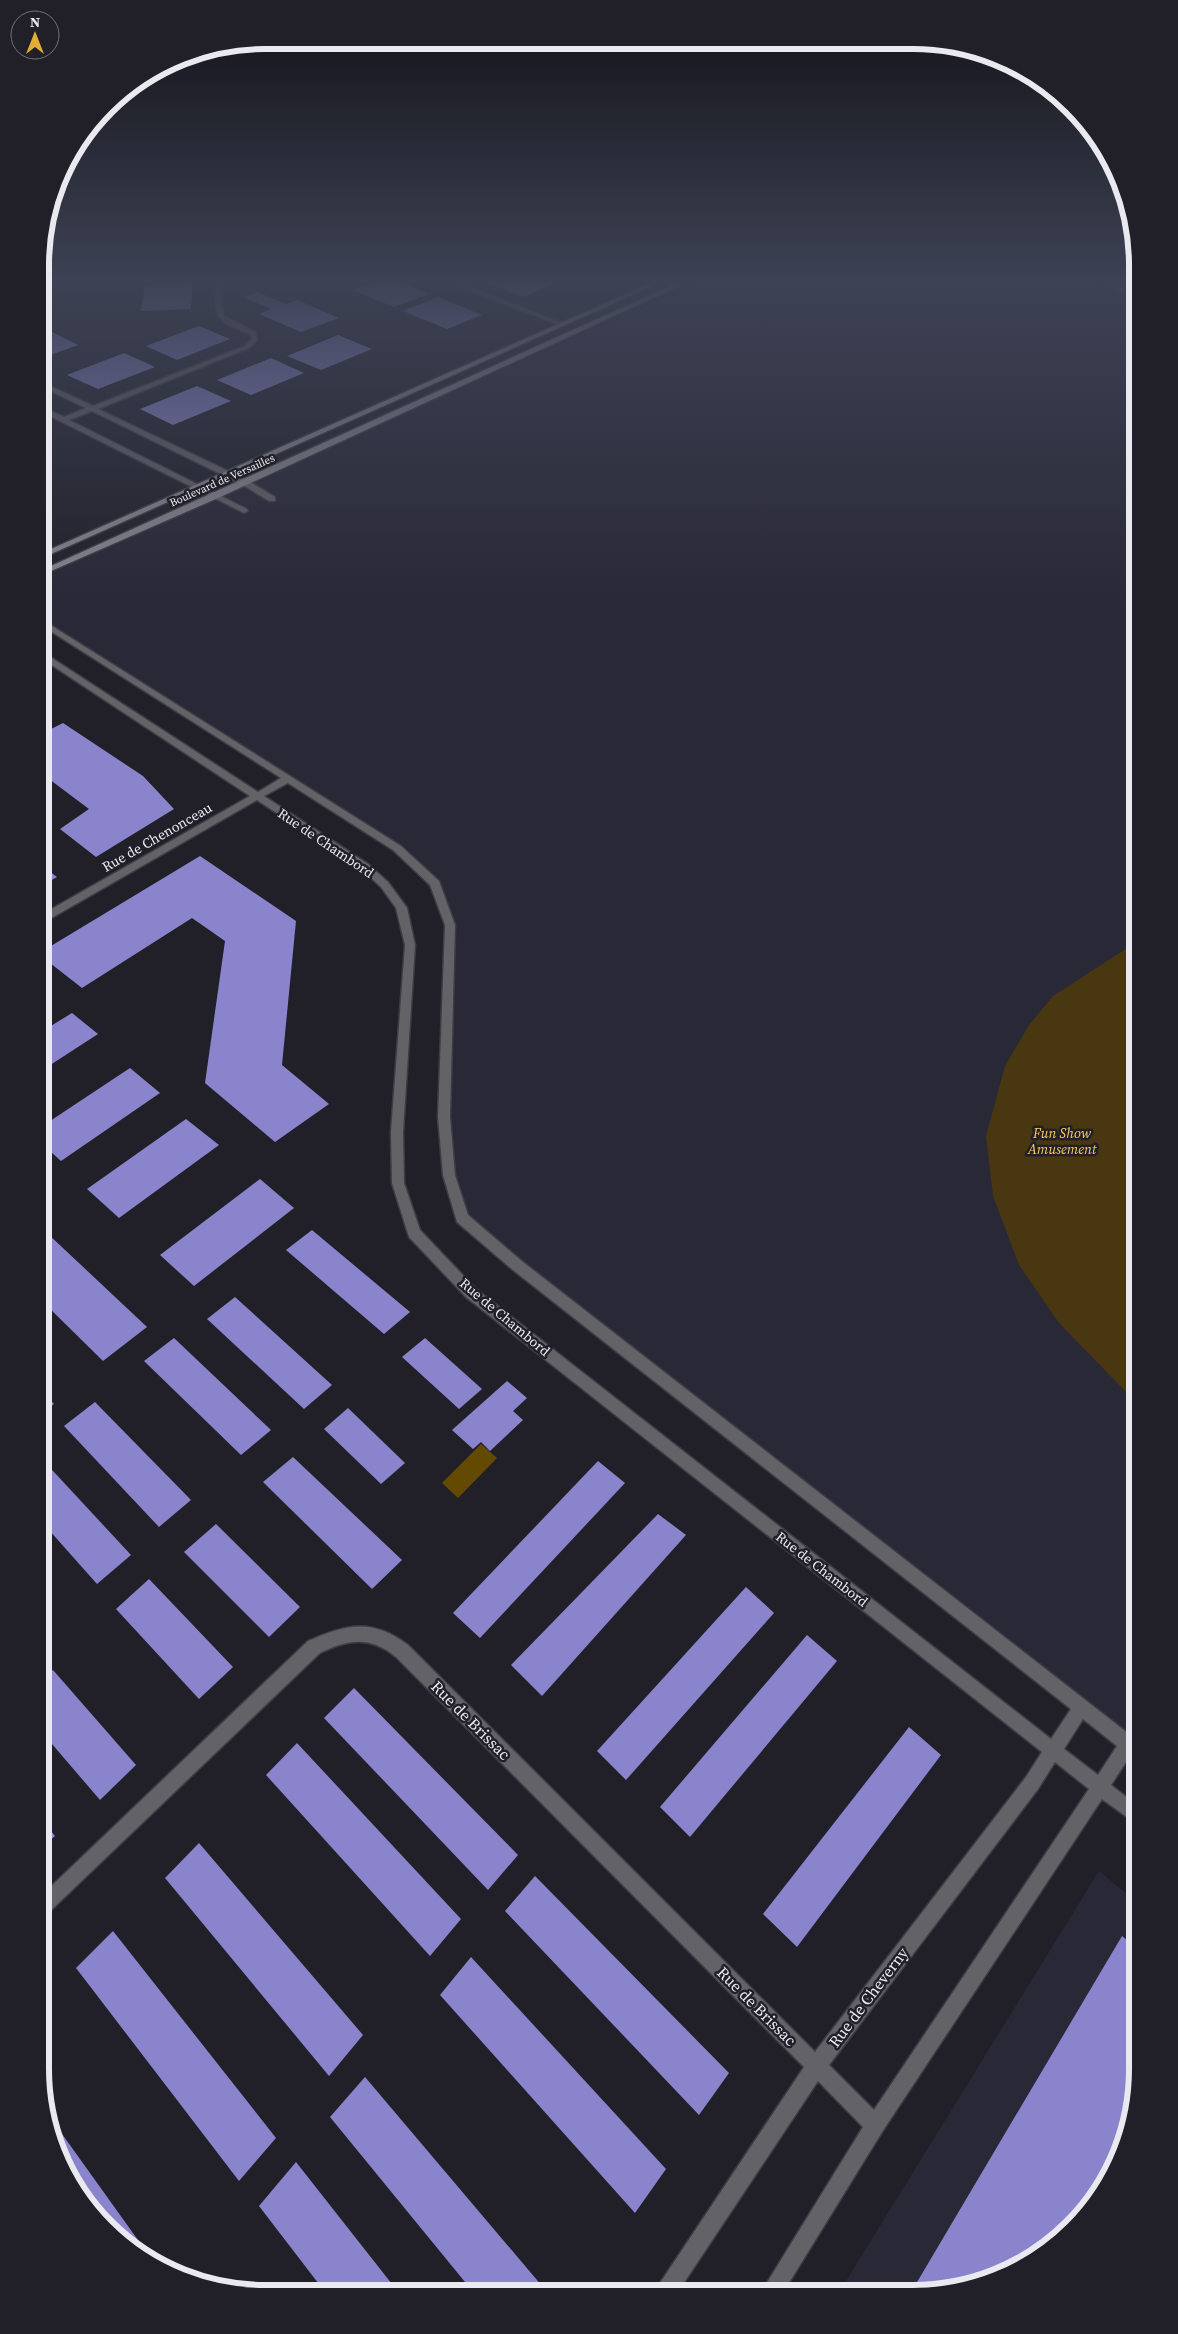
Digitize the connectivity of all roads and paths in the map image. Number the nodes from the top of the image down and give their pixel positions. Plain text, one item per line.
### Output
1 (55, 391) edge
2 (136, 391) edge
3 (414, 391) edge
4 (445, 391) edge
5 (90, 409) junction
6 (49, 413) edge
7 (63, 420) junction
8 (224, 474) junction
9 (244, 482) junction
10 (196, 486) junction
11 (215, 496) junction
12 (272, 499) dead end
13 (244, 511) dead end
14 (49, 553) edge
15 (49, 569) edge
16 (49, 625) edge
17 (49, 659) edge
18 (288, 779) junction
19 (256, 796) junction
20 (49, 915) edge
21 (1081, 1708) junction
22 (1129, 1745) edge
23 (1053, 1750) junction
24 (1129, 1753) edge
25 (1099, 1787) junction
26 (1129, 1810) edge
27 (49, 1900) edge
28 (817, 2065) junction
29 (875, 2125) junction
30 (670, 2285) edge
31 (776, 2285) edge

1 - 5 street
2 - 5 street
3 - 8 street, Boulevard de Versailles
4 - 9 street, Boulevard de Versailles
5 - 7 street
5 - 8 street
6 - 7 street
7 - 10 street
8 - 9 street
8 - 10 street, Boulevard de Versailles
9 - 11 street, Boulevard de Versailles
9 - 12 street
10 - 11 street
10 - 14 street, Boulevard de Versailles
11 - 13 street
11 - 15 street, Boulevard de Versailles
16 - 18 street
17 - 19 street, Rue de Chambord
18 - 19 street, Rue de Chenonceau
18 - 21 street
19 - 20 street, Rue de Chenonceau
19 - 23 street, Rue de Chambord
21 - 22 street
21 - 23 street, Rue de Cheverny
23 - 25 street, Rue de Chambord
23 - 28 street, Rue de Cheverny
24 - 25 street
25 - 26 street, Rue de Chambord
25 - 29 street
27 - 28 street, Rue de Brissac
28 - 29 street, Rue de Brissac
28 - 30 street, Rue de Cheverny
29 - 31 street

